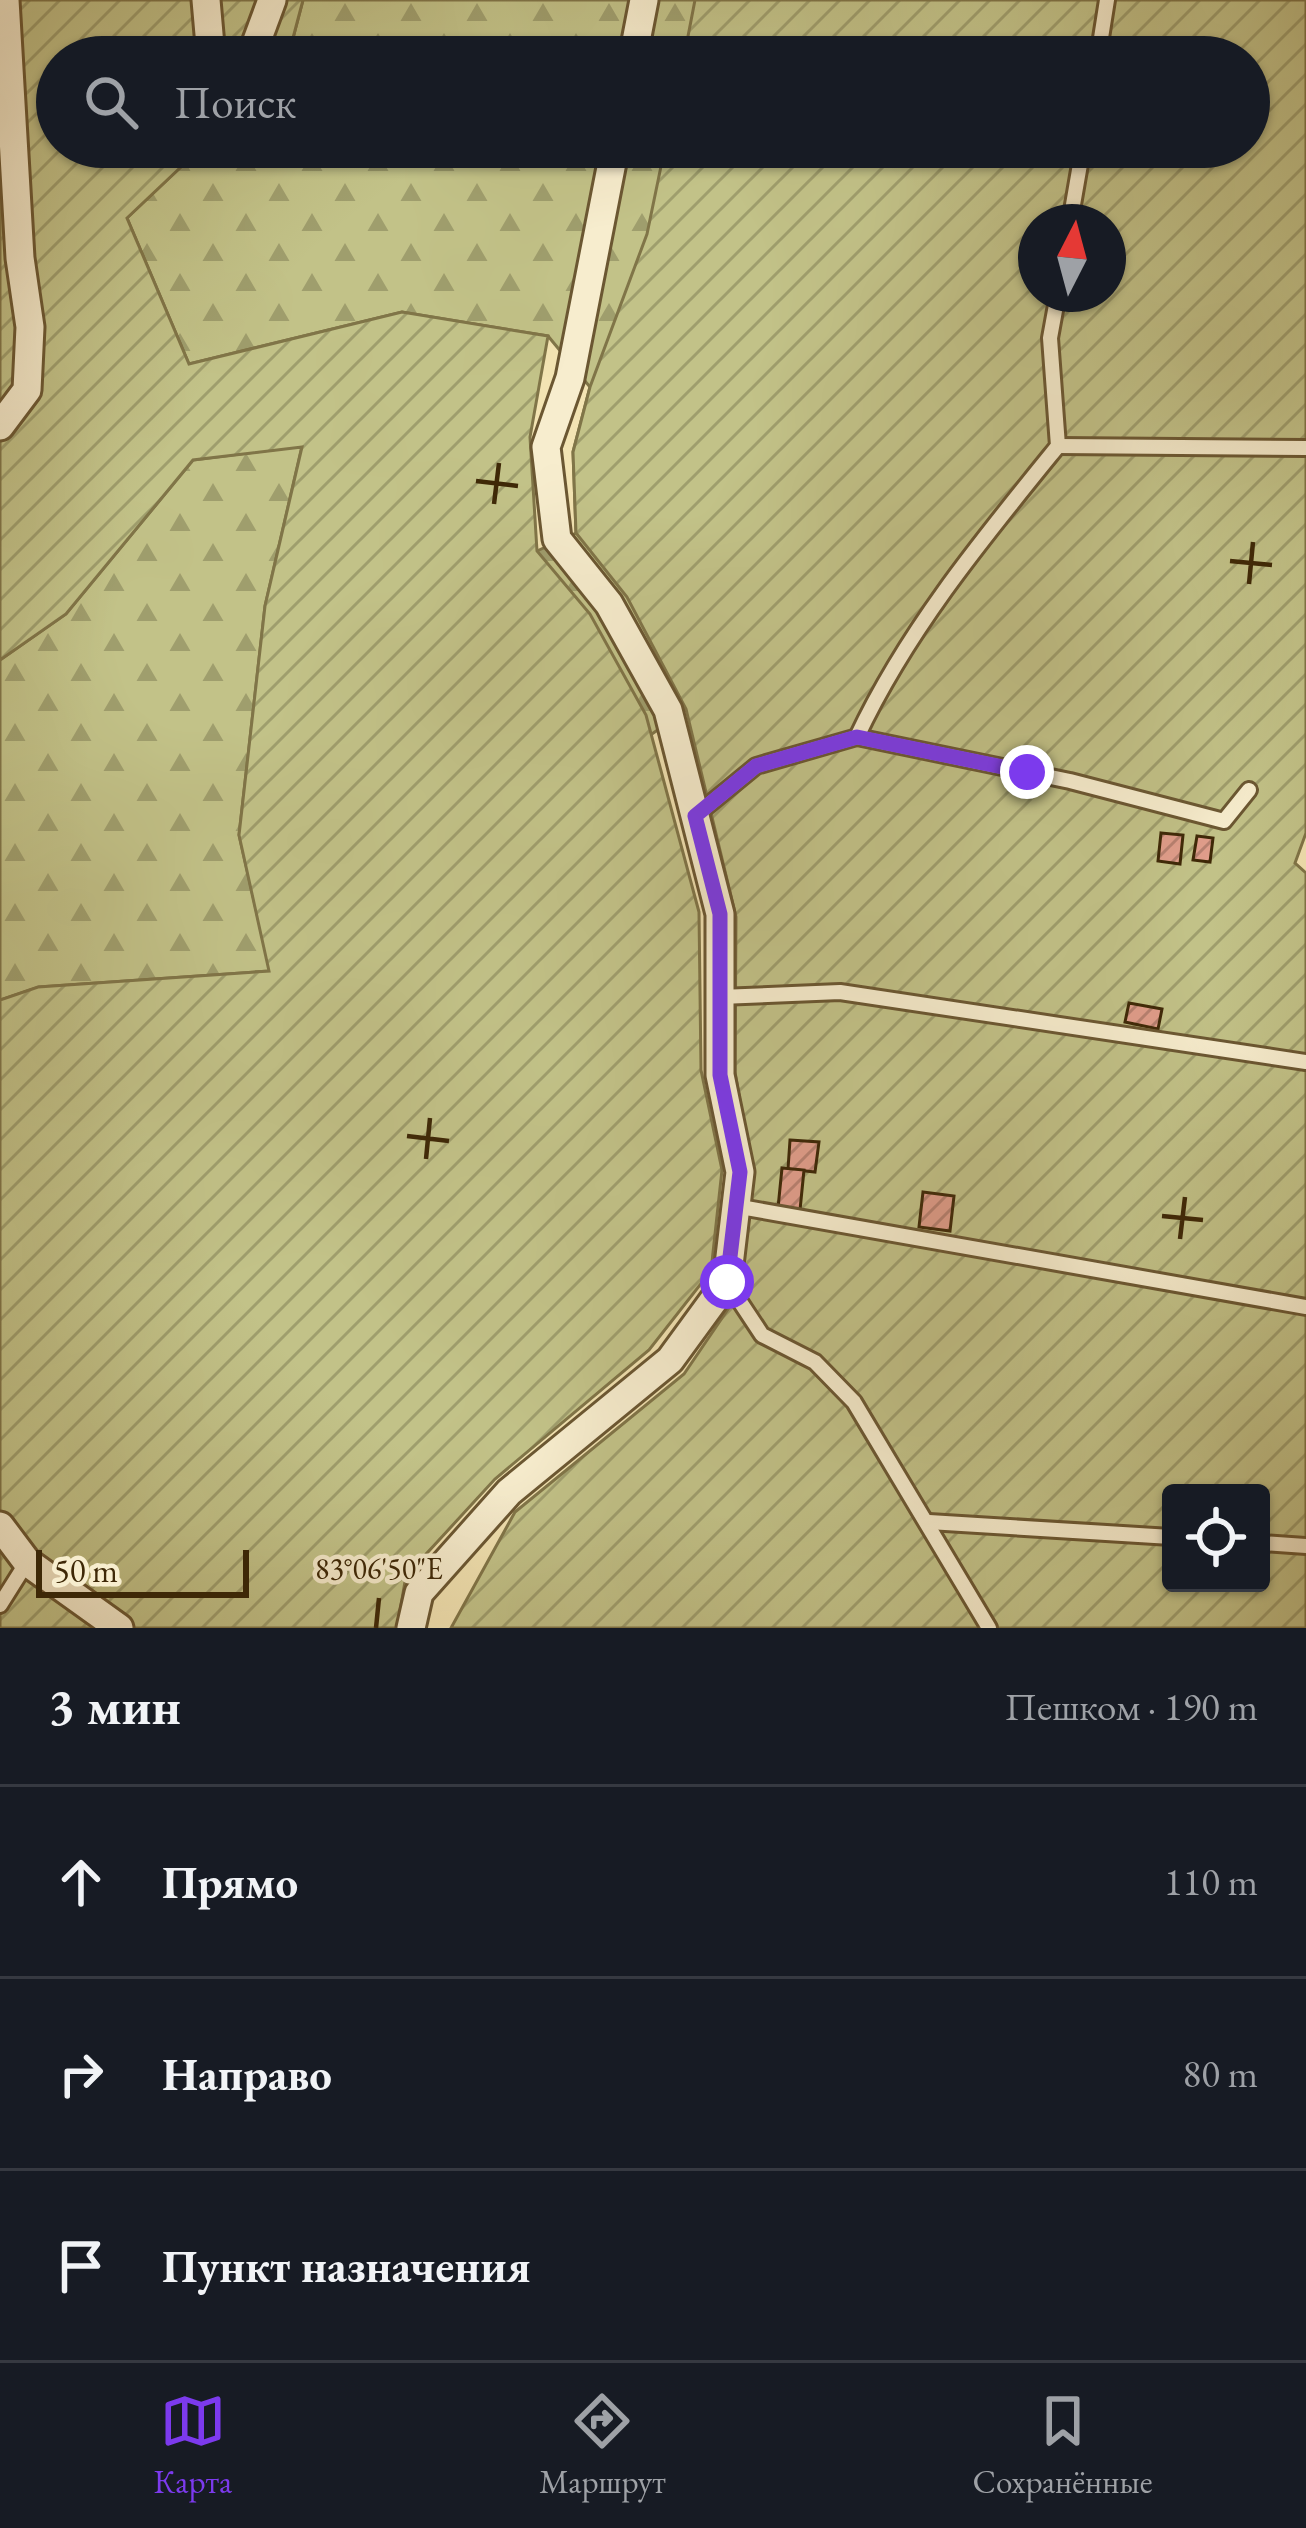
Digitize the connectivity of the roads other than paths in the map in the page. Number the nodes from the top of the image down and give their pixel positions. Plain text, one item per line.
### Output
1 (5, 0) edge
2 (206, 0) edge
3 (272, 0) edge
4 (644, 0) edge
5 (1108, 0) edge
6 (209, 36) edge
7 (258, 36) edge
8 (637, 36) edge
9 (1102, 36) edge
10 (611, 168) edge
11 (1079, 168) edge
12 (1073, 204) edge
13 (1055, 312) edge
14 (0, 426) edge
15 (1058, 446) junction
16 (1306, 448) edge
17 (857, 737) junction
18 (1249, 790) dead end
19 (695, 816) junction
20 (720, 998) junction
21 (1306, 1062) edge
22 (736, 1206) junction
23 (727, 1282) junction
24 (1306, 1307) edge
25 (929, 1522) junction
26 (0, 1526) edge
27 (1162, 1537) edge
28 (1270, 1544) edge
29 (1306, 1546) edge
30 (27, 1562) junction
31 (0, 1605) edge
32 (119, 1628) edge
33 (411, 1628) edge
34 (989, 1628) edge

1 - 14 street
2 - 6 street
3 - 7 street
4 - 8 street
5 - 9 lane
10 - 19 street
11 - 12 lane
13 - 15 lane
15 - 16 lane
15 - 17 lane
17 - 18 lane
17 - 19 lane
19 - 20 street
20 - 21 lane
20 - 22 street
22 - 23 street
22 - 24 lane
23 - 25 lane
23 - 33 street
25 - 27 lane
25 - 34 lane
26 - 30 street
28 - 29 lane
30 - 31 lane
30 - 32 street

